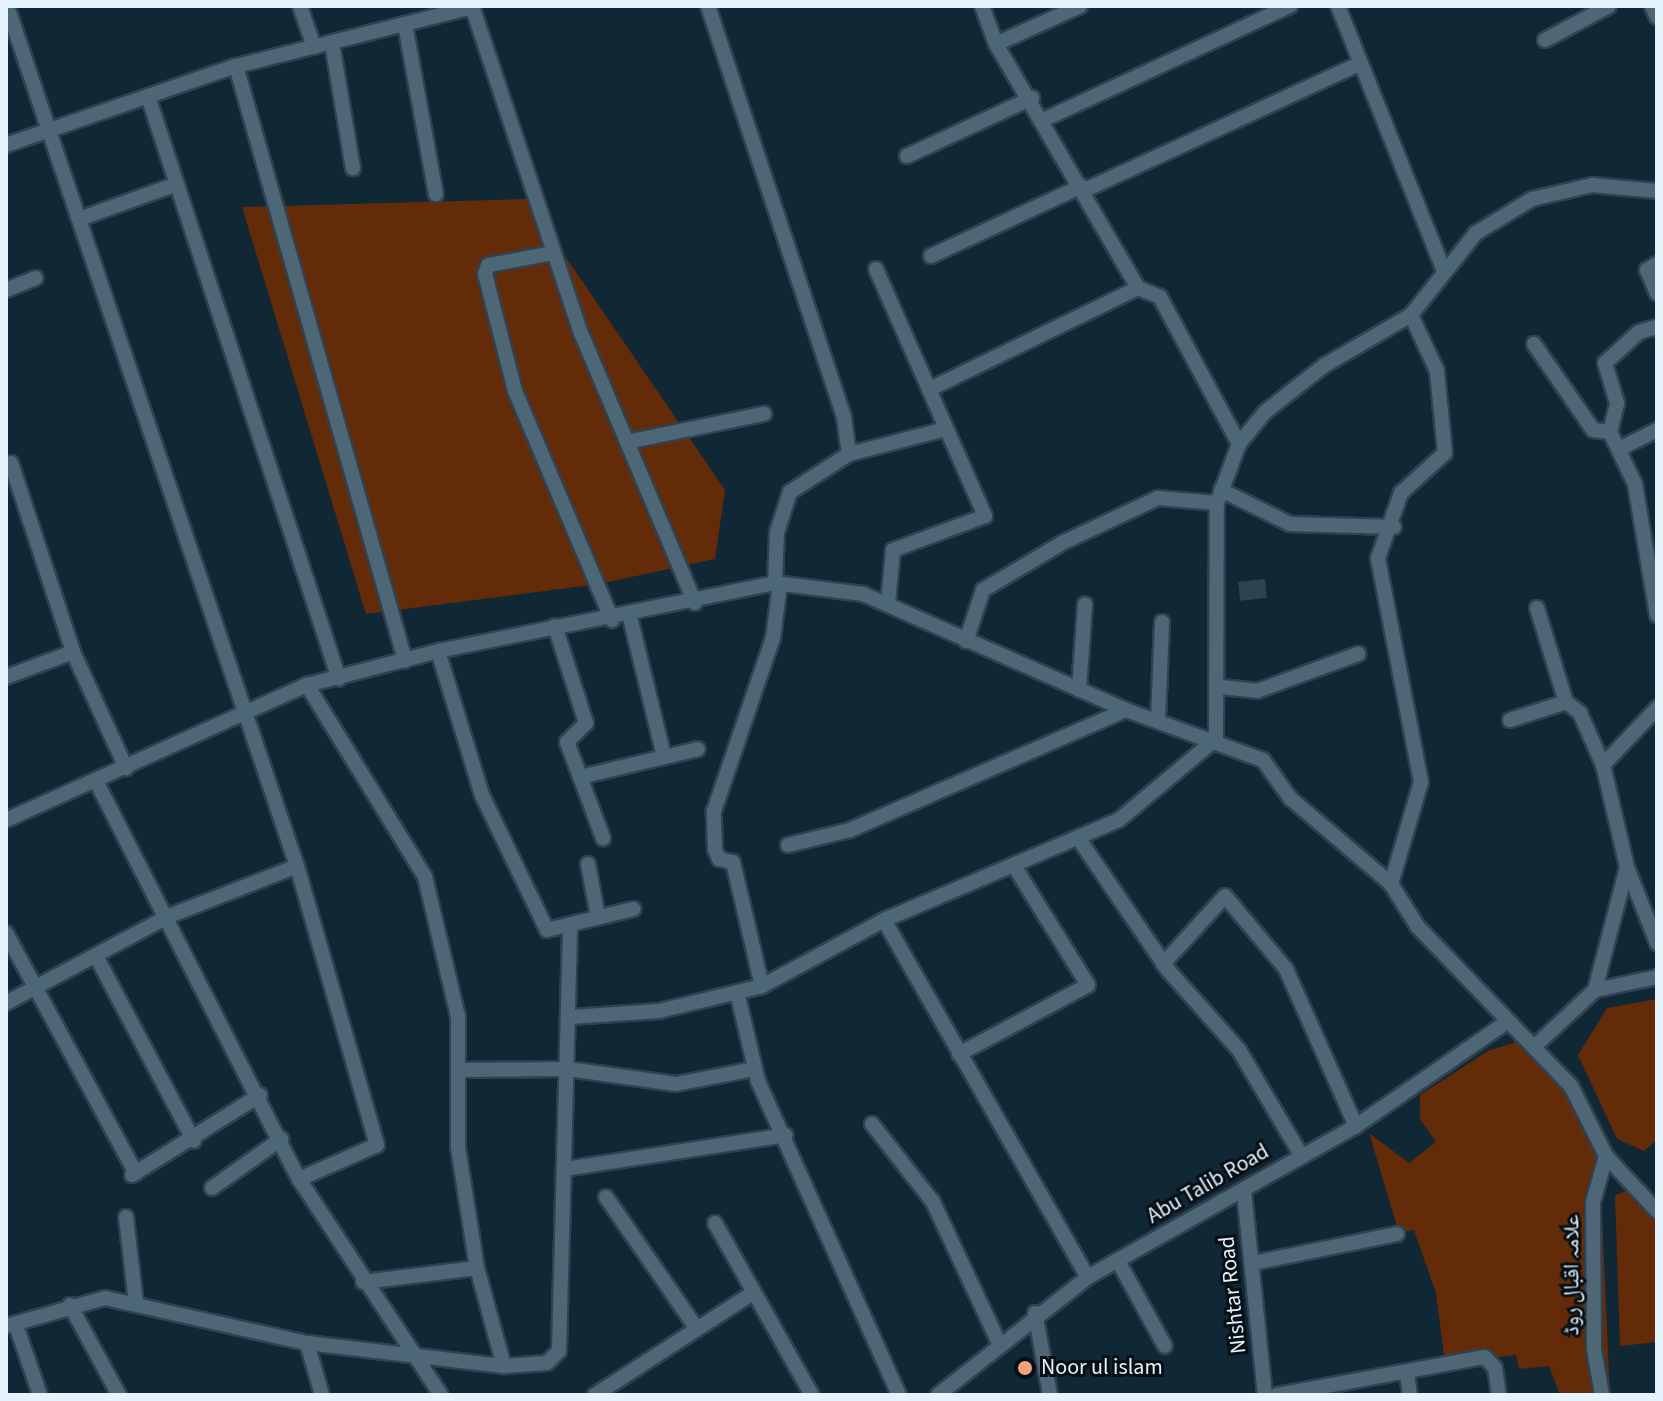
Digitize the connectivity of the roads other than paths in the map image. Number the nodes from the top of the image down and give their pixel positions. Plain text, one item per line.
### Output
1 (7, 6) edge
2 (300, 6) edge
3 (472, 6) edge
4 (708, 6) edge
5 (982, 6) edge
6 (1080, 6) edge
7 (1290, 6) edge
8 (1338, 6) edge
9 (1609, 6) edge
10 (1652, 6) edge
11 (427, 12) edge
12 (1657, 17) edge
13 (405, 24) junction
14 (11, 30) edge
15 (1545, 40) dead end
16 (332, 43) junction
17 (996, 44) junction
18 (314, 47) junction
19 (1357, 65) junction
20 (236, 66) junction
21 (148, 96) junction
22 (1032, 98) junction
23 (1045, 119) junction
24 (50, 132) junction
25 (6, 145) edge
26 (907, 156) dead end
27 (353, 168) dead end
28 (177, 184) junction
29 (1083, 188) junction
30 (1657, 191) edge
31 (436, 194) dead end
32 (79, 219) junction
33 (553, 253) junction
34 (931, 256) dead end
35 (1657, 264) edge
36 (876, 269) dead end
37 (1443, 269) junction
38 (36, 278) dead end
39 (1138, 288) junction
40 (6, 290) edge
41 (1657, 293) edge
42 (1411, 315) junction
43 (1657, 327) edge
44 (1534, 344) dead end
45 (930, 389) junction
46 (764, 414) dead end
47 (946, 429) junction
48 (1657, 430) edge
49 (1610, 432) junction
50 (627, 442) junction
51 (1239, 444) junction
52 (1621, 448) junction
53 (849, 454) junction
54 (8, 460) edge
55 (1219, 497) junction
56 (1394, 527) junction
57 (777, 584) junction
58 (695, 603) junction
59 (888, 603) junction
60 (1085, 604) dead end
61 (1537, 608) dead end
62 (1657, 615) edge
63 (630, 617) junction
64 (612, 620) junction
65 (1162, 622) dead end
66 (555, 626) junction
67 (966, 641) junction
68 (438, 651) junction
69 (73, 652) junction
70 (1358, 654) dead end
71 (405, 660) junction
72 (6, 677) edge
73 (339, 679) junction
74 (307, 685) junction
75 (1221, 687) junction
76 (1079, 690) junction
77 (1566, 702) junction
78 (1657, 708) edge
79 (1126, 710) junction
80 (245, 712) junction
81 (1158, 719) junction
82 (1510, 720) dead end
83 (1216, 739) junction
84 (698, 749) dead end
85 (664, 756) junction
86 (1603, 765) junction
87 (126, 768) junction
88 (580, 777) junction
89 (96, 781) junction
90 (6, 820) edge
91 (603, 838) dead end
92 (1079, 839) junction
93 (788, 845) dead end
94 (588, 864) dead end
95 (297, 866) junction
96 (1627, 867) junction
97 (1016, 869) junction
98 (1391, 884) junction
99 (633, 909) dead end
100 (169, 916) junction
101 (598, 917) junction
102 (884, 920) junction
103 (570, 925) junction
104 (6, 933) edge
105 (1657, 943) edge
106 (96, 956) junction
107 (1163, 964) junction
108 (1657, 977) edge
109 (762, 986) junction
110 (1595, 990) junction
111 (31, 991) junction
112 (737, 992) junction
113 (6, 1003) edge
114 (571, 1017) junction
115 (1508, 1021) junction
116 (1534, 1047) junction
117 (959, 1054) junction
118 (568, 1069) junction
119 (754, 1069) junction
120 (458, 1070) junction
121 (260, 1095) junction
122 (872, 1124) dead end
123 (1356, 1126) junction
124 (785, 1135) junction
125 (281, 1139) junction
126 (194, 1141) junction
127 (1301, 1155) junction
128 (1606, 1156) junction
129 (564, 1169) junction
130 (299, 1179) junction
131 (212, 1188) dead end
132 (1244, 1192) junction
133 (606, 1197) dead end
134 (1657, 1211) edge
135 (126, 1217) dead end
136 (715, 1223) dead end
137 (1397, 1234) dead end
138 (1118, 1261) junction
139 (1253, 1263) junction
140 (477, 1268) junction
141 (1088, 1277) junction
142 (363, 1282) junction
143 (754, 1292) junction
144 (136, 1304) junction
145 (70, 1305) junction
146 (1035, 1313) junction
147 (11, 1326) edge
148 (697, 1329) junction
149 (307, 1343) junction
150 (999, 1343) junction
151 (1165, 1346) dead end
152 (418, 1358) junction
153 (504, 1366) junction
154 (1407, 1372) junction
155 (40, 1395) edge
156 (119, 1395) edge
157 (322, 1395) edge
158 (441, 1395) edge
159 (595, 1395) edge
160 (812, 1395) edge
161 (899, 1395) edge
162 (938, 1395) edge
163 (1050, 1395) edge
164 (1265, 1395) edge
165 (1277, 1395) edge
166 (1410, 1395) edge
167 (1499, 1395) edge
168 (1602, 1395) edge

1 - 14 street
2 - 18 street
3 - 11 street
3 - 33 street
4 - 53 street
5 - 17 street
6 - 17 street
7 - 23 street
8 - 19 street
9 - 15 street
10 - 12 street
11 - 13 street
13 - 16 street
13 - 31 street
14 - 24 street
16 - 18 street
16 - 27 street
17 - 22 street
18 - 20 street
19 - 29 street
19 - 37 street
20 - 21 street
20 - 71 street
21 - 24 street
21 - 28 street
22 - 23 street
22 - 26 street
23 - 29 street
24 - 25 street
24 - 32 street
28 - 32 street
28 - 73 street
29 - 34 street
29 - 39 street
30 - 37 street
32 - 80 street
33 - 50 street
33 - 64 street
35 - 41 street
36 - 45 street
37 - 42 street
38 - 40 street
39 - 45 street
39 - 51 street
42 - 51 street
42 - 56 street
43 - 49 street
44 - 49 street
45 - 47 street
46 - 50 street
47 - 53 street
47 - 59 street
48 - 52 street
49 - 52 street
50 - 58 street
51 - 55 street
52 - 62 street
53 - 57 street
54 - 69 street
55 - 56 street
55 - 67 street
55 - 75 street
56 - 98 street
57 - 58 street
57 - 59 street
57 - 109 street
58 - 63 street
59 - 67 street
60 - 76 street
61 - 77 street
63 - 64 street
63 - 85 street
64 - 66 street
65 - 81 street
66 - 68 street
66 - 88 street
67 - 76 street
68 - 71 street
68 - 103 street
69 - 72 street
69 - 87 street
70 - 75 street
71 - 73 street
73 - 74 street
74 - 80 street
74 - 120 street
75 - 83 street
76 - 79 street
77 - 82 street
77 - 86 street
78 - 86 street
79 - 81 street
79 - 93 street
80 - 87 street
80 - 95 street
81 - 83 street
83 - 92 street
83 - 98 street
84 - 85 street
85 - 88 street
86 - 96 street
87 - 89 street
88 - 91 street
89 - 90 street
89 - 100 street
92 - 97 street
92 - 107 street
94 - 101 street
95 - 100 street
95 - 130 street
96 - 105 street
96 - 110 street
97 - 102 street
97 - 117 street
98 - 115 street
99 - 101 street
100 - 106 street
100 - 121 street
101 - 103 street
102 - 109 street
102 - 117 street
103 - 114 street
104 - 111 street
106 - 111 street
106 - 126 street
107 - 123 street
107 - 127 street
108 - 110 street
109 - 112 street
110 - 116 street
111 - 113 street
111 - 126 street
112 - 114 street
112 - 119 street
114 - 118 street
115 - 116 street
115 - 123 street, Abu Talib Road
116 - 128 street
117 - 141 street
118 - 119 street
118 - 120 street
118 - 129 street
119 - 124 street
120 - 140 street
121 - 125 street
121 - 126 street
122 - 150 street
123 - 127 street, Abu Talib Road
124 - 129 street
124 - 161 street
125 - 130 street
125 - 131 street
127 - 132 street, Abu Talib Road
128 - 134 street
128 - 168 street, علامہ اقبال روڈ
129 - 153 street
130 - 142 street
132 - 138 street, Abu Talib Road
132 - 139 street, Nishtar Road
133 - 148 street
135 - 144 street
136 - 143 street
137 - 139 street
138 - 141 street, Abu Talib Road
138 - 151 street
139 - 164 street, Nishtar Road
140 - 142 street
140 - 153 street
141 - 146 street, Abu Talib Road
142 - 152 street
143 - 148 street
143 - 160 street
144 - 145 street
144 - 149 street
145 - 147 street
145 - 156 street
146 - 150 street, Abu Talib Road
146 - 163 street
147 - 155 street
148 - 159 street
149 - 152 street
149 - 157 street
150 - 162 street, Abu Talib Road
152 - 153 street
152 - 158 street
154 - 165 street
154 - 166 street
154 - 167 street

